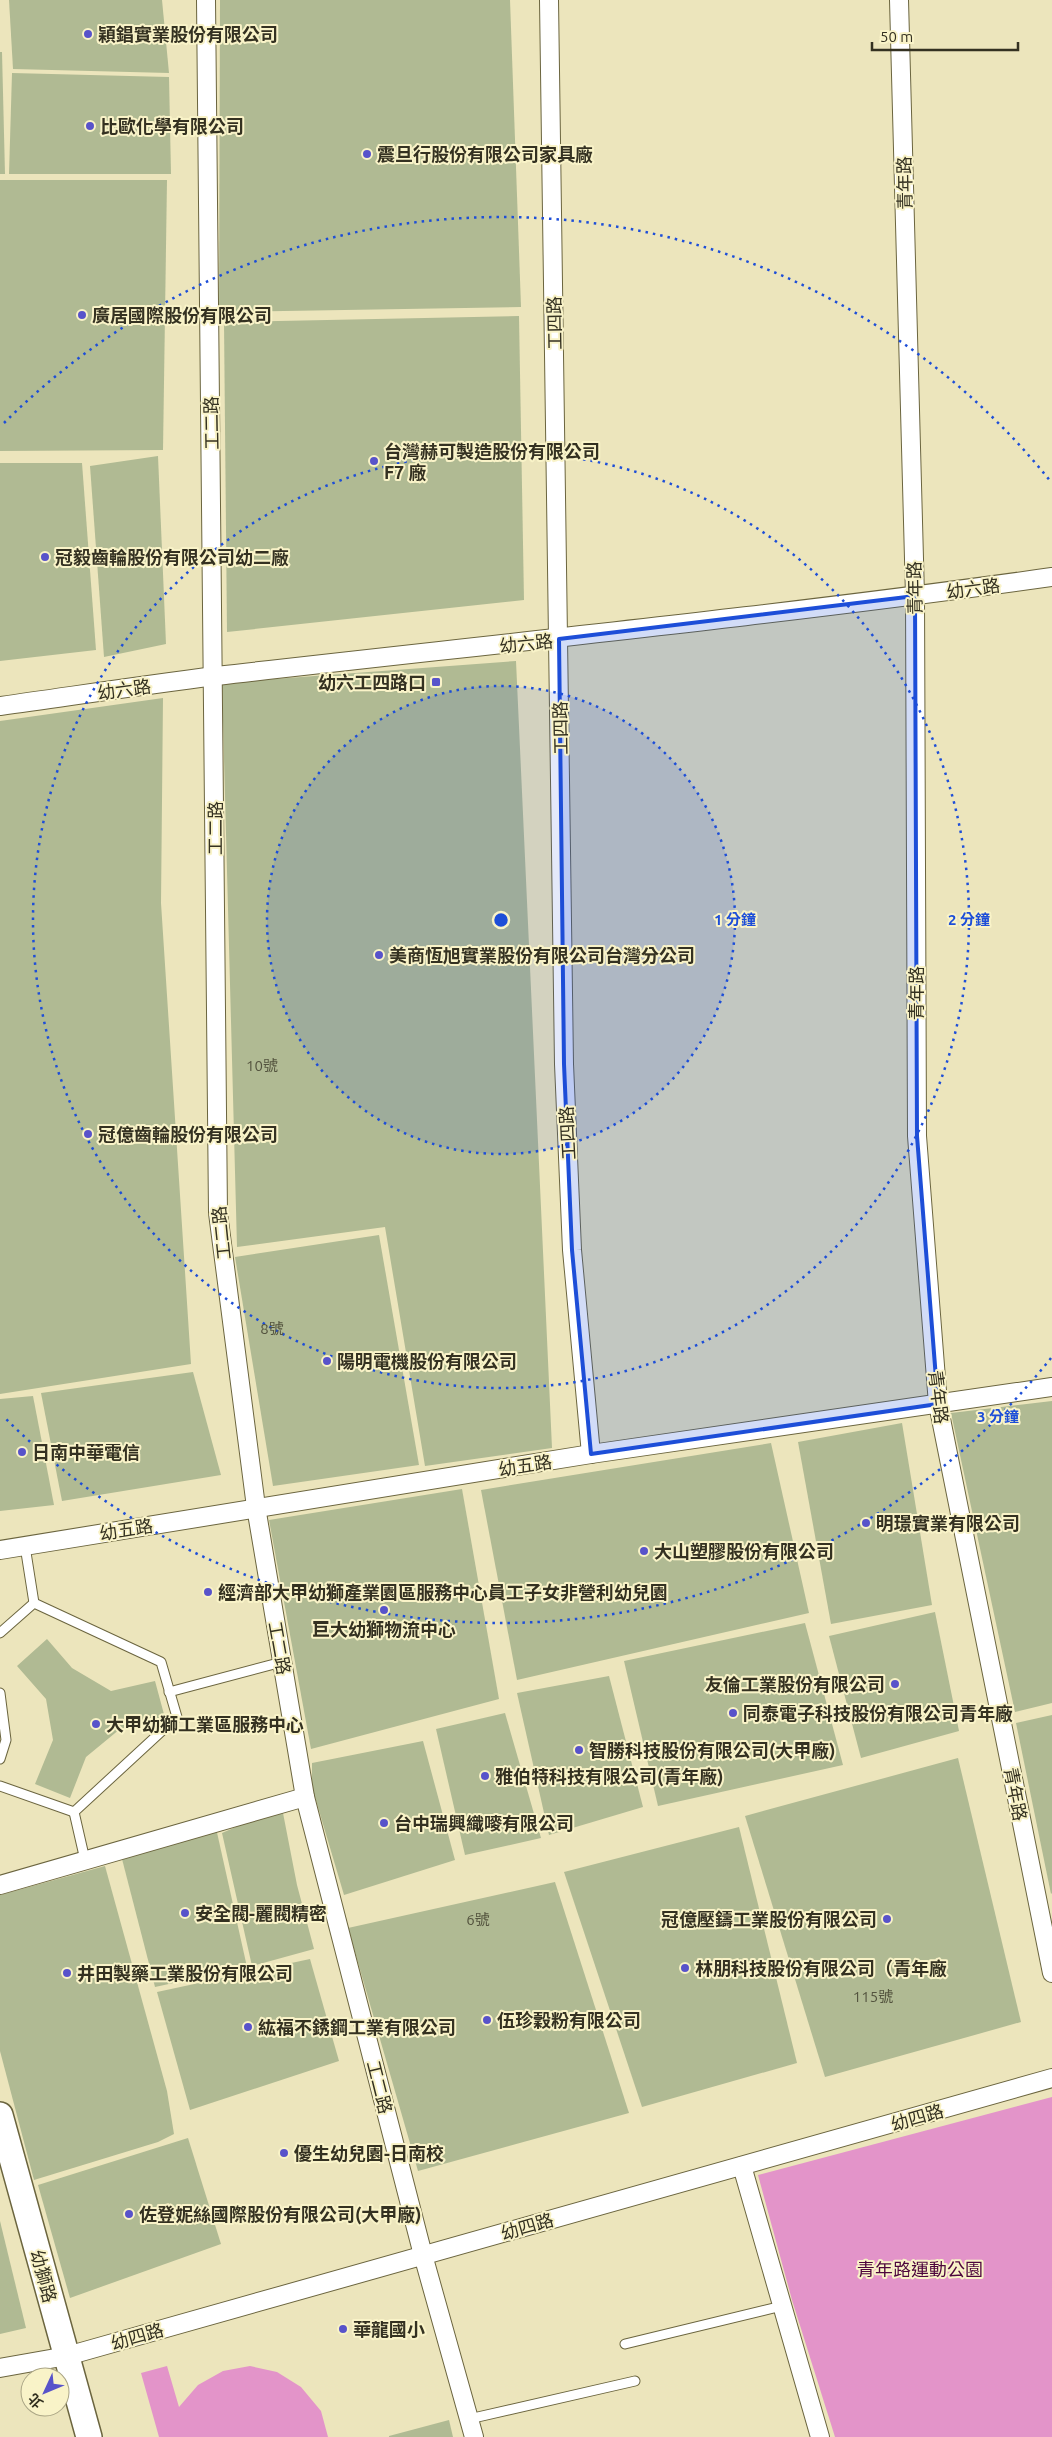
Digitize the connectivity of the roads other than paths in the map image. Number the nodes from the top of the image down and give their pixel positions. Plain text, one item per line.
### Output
1 (206, 0) edge
2 (549, 0) edge
3 (899, 0) edge
4 (1052, 577) edge
5 (914, 596) junction
6 (559, 639) junction
7 (214, 676) junction
8 (0, 706) edge
9 (1052, 1387) edge
10 (938, 1404) junction
11 (592, 1454) junction
12 (256, 1508) junction
13 (25, 1546) junction
14 (0, 1550) edge
15 (34, 1603) junction
16 (0, 1632) edge
17 (282, 1662) junction
18 (169, 1692) junction
19 (0, 1693) edge
20 (0, 1759) edge
21 (0, 1786) edge
22 (305, 1797) junction
23 (74, 1812) junction
24 (85, 1860) junction
25 (0, 1884) edge
26 (1052, 1973) edge
27 (1052, 2078) edge
28 (0, 2115) edge
29 (742, 2166) junction
30 (423, 2255) junction
31 (782, 2306) junction
32 (624, 2344) dead end
33 (66, 2356) junction
34 (0, 2368) edge
35 (635, 2381) dead end
36 (469, 2419) junction
37 (89, 2437) edge
38 (474, 2437) edge
39 (820, 2437) edge

1 - 7 street, 工二路
2 - 6 street, 工四路
3 - 5 street, 青年路
4 - 5 street, 幼六路
5 - 6 street, 幼六路
5 - 10 street, 青年路
6 - 7 street, 幼六路
6 - 11 street, 工四路
7 - 8 street, 幼六路
7 - 12 street, 工二路
9 - 10 street, 幼五路
10 - 11 street, 幼五路
10 - 26 street, 青年路
11 - 12 street, 幼五路
12 - 13 street, 幼五路
12 - 17 street, 工二路
13 - 14 street, 幼五路
13 - 15 lane
15 - 16 lane
15 - 18 lane
17 - 18 lane
17 - 22 street, 工二路
18 - 23 lane
19 - 20 lane
21 - 23 lane
22 - 24 street
22 - 30 street, 工二路
23 - 24 lane
24 - 25 street
27 - 29 street, 幼四路
28 - 33 street, 幼獅路
29 - 30 street, 幼四路
29 - 31 street
30 - 33 street, 幼四路
30 - 36 street, 工二路
31 - 32 lane
31 - 39 street
33 - 34 street, 幼四路
33 - 37 street, 幼獅路
35 - 36 lane
36 - 38 street, 工二路

